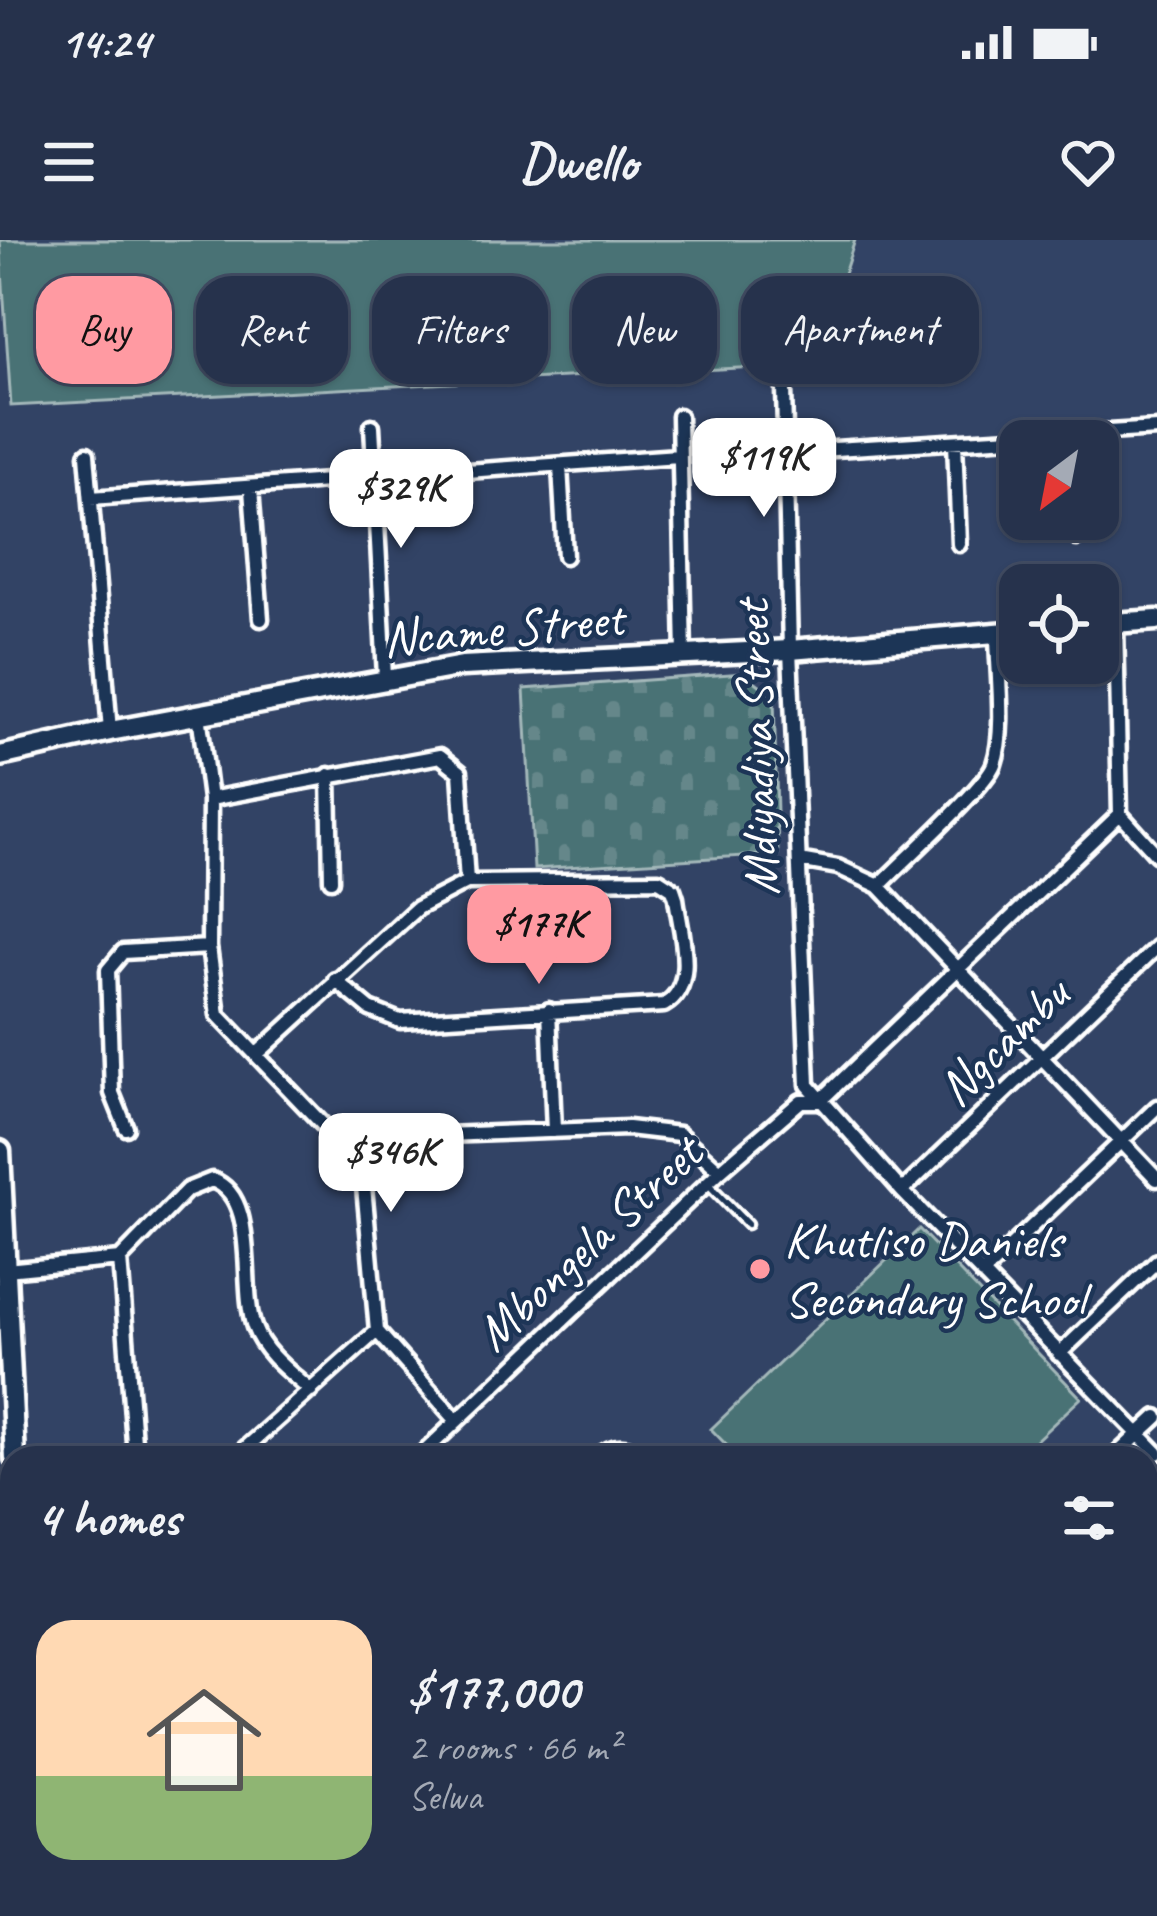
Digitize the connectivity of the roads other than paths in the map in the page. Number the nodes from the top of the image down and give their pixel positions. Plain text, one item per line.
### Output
1 (784, 388) dead end
2 (679, 416) dead end
3 (372, 426) dead end
4 (1157, 429) edge
5 (1119, 434) edge
6 (999, 441) edge
7 (955, 442) junction
8 (787, 452) junction
9 (87, 454) dead end
10 (678, 456) junction
11 (560, 466) junction
12 (372, 479) junction
13 (251, 489) junction
14 (91, 498) junction
15 (959, 544) dead end
16 (565, 556) dead end
17 (261, 619) dead end
18 (1157, 620) edge
19 (1119, 622) edge
20 (997, 633) joint
21 (790, 650) junction
22 (684, 656) junction
23 (385, 677) junction
24 (1111, 684) edge
25 (199, 714) junction
26 (110, 731) junction
27 (0, 756) edge
28 (329, 775) junction
29 (210, 799) junction
30 (1120, 814) junction
31 (1157, 855) edge
32 (799, 860) junction
33 (332, 880) dead end
34 (467, 883) junction
35 (879, 886) junction
36 (209, 947) junction
37 (1157, 947) edge
38 (958, 973) junction
39 (335, 980) junction
40 (549, 1010) junction
41 (256, 1055) junction
42 (1041, 1058) junction
43 (820, 1102) junction
44 (1157, 1107) edge
45 (126, 1129) dead end
46 (554, 1131) junction
47 (1121, 1141) junction
48 (0, 1151) edge
49 (720, 1172) junction
50 (363, 1175) junction
51 (1157, 1179) edge
52 (707, 1183) junction
53 (902, 1191) junction
54 (747, 1224) dead end
55 (120, 1258) junction
56 (1157, 1262) edge
57 (6, 1270) junction
58 (982, 1274) junction
59 (377, 1331) junction
60 (1059, 1354) junction
61 (311, 1391) junction
62 (6, 1400) edge
63 (1157, 1417) edge
64 (457, 1421) junction
65 (1138, 1435) junction
66 (14, 1446) edge
67 (137, 1446) edge
68 (248, 1446) edge
69 (431, 1446) edge
70 (1126, 1446) edge
71 (1150, 1446) edge

1 - 8 street, Mdiyadiya Street
2 - 10 street
3 - 12 street
4 - 5 street
6 - 7 street
7 - 8 street
7 - 15 street
8 - 21 street, Mdiyadiya Street
9 - 14 street
10 - 11 street
10 - 22 street
11 - 12 street
11 - 16 street
12 - 13 street
12 - 23 street
13 - 14 street
13 - 17 street
14 - 26 street
18 - 19 street
20 - 21 street, Ncame Street
20 - 35 street
21 - 22 street, Ncame Street
21 - 32 street, Mdiyadiya Street
22 - 23 street, Ncame Street
23 - 25 street, Ncame Street
24 - 30 street
25 - 26 street, Ncame Street
25 - 29 street
26 - 27 street, Ncame Street
28 - 29 street
28 - 33 street
28 - 34 street
29 - 36 street
30 - 31 street
30 - 38 street, Mbongela Street
32 - 35 street
32 - 43 street, Mdiyadiya Street
34 - 39 street
34 - 40 street
35 - 38 street
36 - 41 street
36 - 45 street
37 - 42 street, Ngcambu
38 - 42 street
38 - 43 street, Mbongela Street
39 - 40 street
39 - 41 street
40 - 46 street
41 - 50 street
42 - 47 street
42 - 53 street, Ngcambu
43 - 49 street, Mbongela Street
43 - 53 street
44 - 47 street
46 - 49 street
46 - 50 street
47 - 51 street
47 - 58 street
48 - 57 street
49 - 52 street, Mbongela Street
50 - 59 street
52 - 54 lane
52 - 64 street, Mbongela Street
53 - 58 street
55 - 57 street
55 - 61 street
55 - 67 street
56 - 60 street
57 - 62 street
58 - 60 street
59 - 61 street
59 - 64 street
60 - 65 street
61 - 68 street
62 - 66 street
63 - 65 street
64 - 69 street, Mbongela Street
65 - 70 street
65 - 71 street

